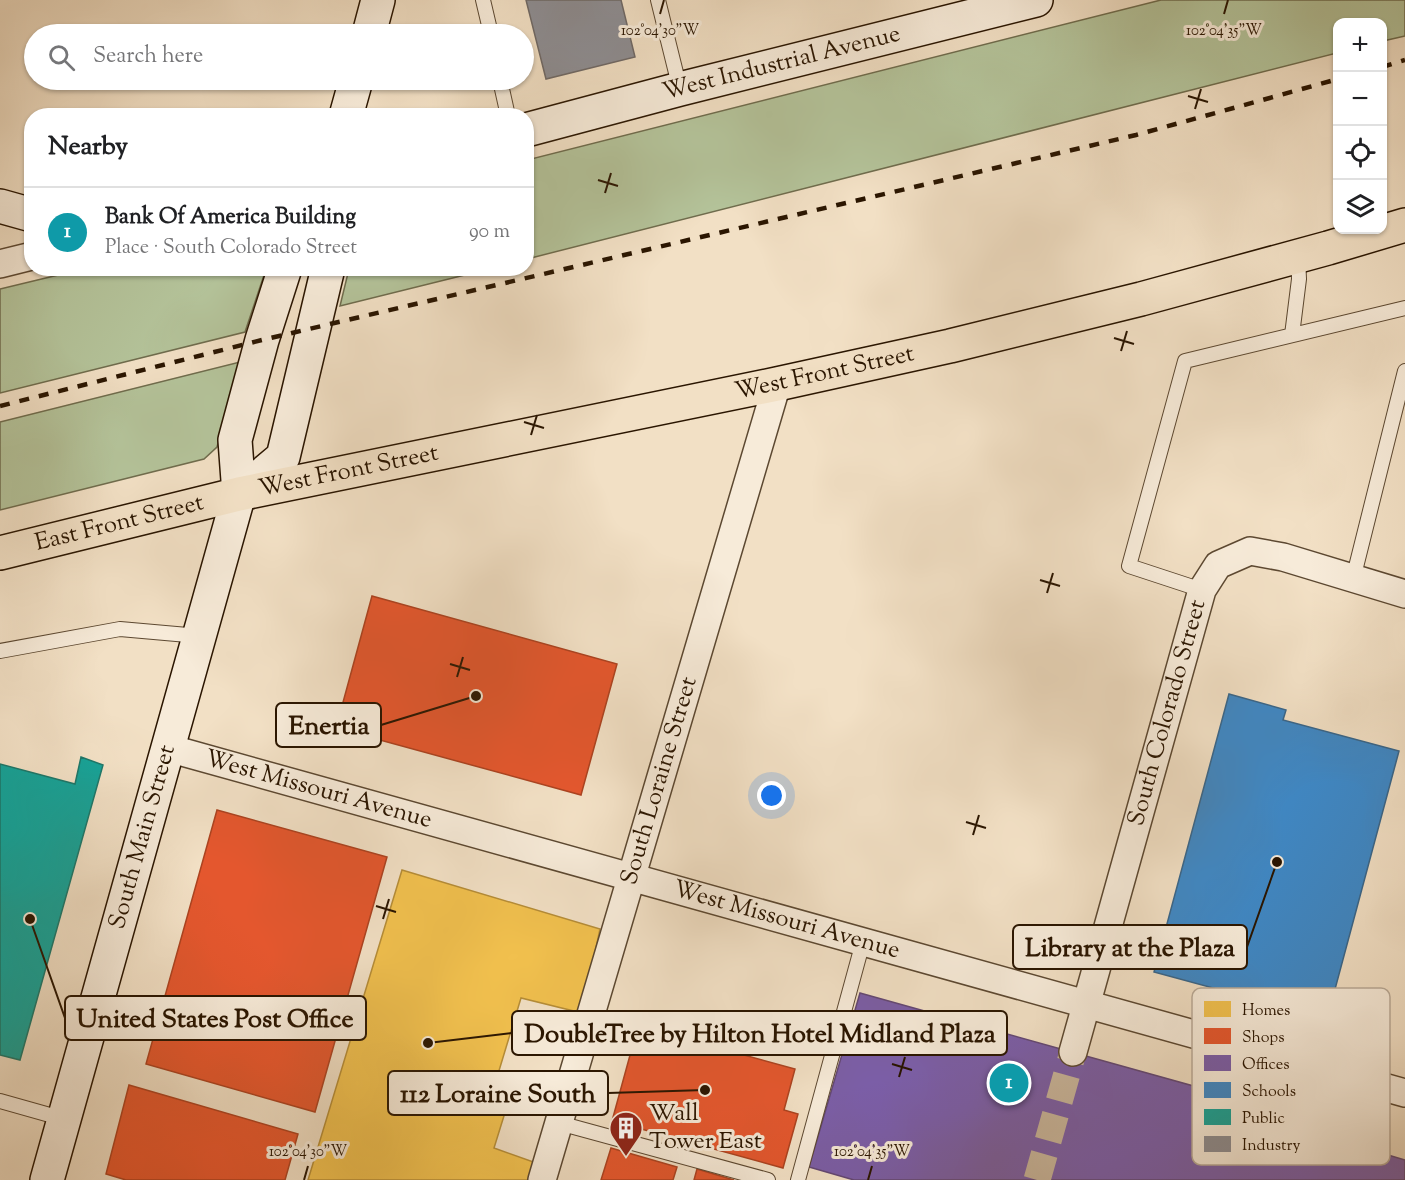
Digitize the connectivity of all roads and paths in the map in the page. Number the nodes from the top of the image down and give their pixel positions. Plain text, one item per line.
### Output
1 (378, 0) edge
2 (483, 0) edge
3 (658, 0) edge
4 (1036, 0) edge
5 (372, 24) edge
6 (488, 24) edge
7 (680, 89) junction
8 (353, 90) edge
9 (502, 90) edge
10 (348, 108) edge
11 (506, 108) edge
12 (534, 128) edge
13 (0, 206) edge
14 (24, 213) edge
15 (1405, 225) edge
16 (1298, 256) junction
17 (24, 258) edge
18 (0, 264) edge
19 (282, 276) edge
20 (326, 276) edge
21 (1405, 308) edge
22 (1292, 335) junction
23 (1405, 371) edge
24 (777, 384) junction
25 (239, 494) junction
26 (0, 554) edge
27 (1353, 579) junction
28 (1202, 590) junction
29 (1405, 594) edge
30 (199, 636) junction
31 (0, 651) edge
32 (168, 748) junction
33 (631, 878) junction
34 (863, 942) junction
35 (1087, 1004) junction
36 (1192, 1033) edge
37 (1073, 1052) tunnel mouth
38 (1390, 1089) edge
39 (1405, 1093) edge
40 (0, 1101) edge
41 (64, 1119) junction
42 (559, 1123) junction
43 (47, 1180) edge
44 (542, 1180) edge
45 (768, 1180) edge
46 (798, 1180) edge

1 - 5 street
2 - 6 lane
3 - 7 lane
4 - 7 street, West Industrial Avenue
7 - 12 street, West Industrial Avenue
8 - 10 street
9 - 11 lane
13 - 14 street
15 - 16 main road, West Front Street
16 - 22 lane
16 - 24 main road, West Front Street
17 - 18 street
19 - 25 street, South Main Street
20 - 25 street
21 - 22 lane
22 - 28 lane
23 - 27 lane
24 - 25 main road, West Front Street
24 - 33 street, South Loraine Street
25 - 26 main road, East Front Street
25 - 30 street, South Main Street
27 - 28 street, South Colorado Street
27 - 29 street, South Colorado Street
28 - 35 street, South Colorado Street
30 - 31 lane
30 - 32 street, South Main Street
32 - 33 street, West Missouri Avenue
32 - 41 street, South Main Street
33 - 34 street, West Missouri Avenue
33 - 42 street, South Loraine Street
34 - 35 street, West Missouri Avenue
34 - 46 lane
35 - 36 street, West Missouri Avenue
35 - 37 street, South Colorado Street
38 - 39 street, West Missouri Avenue
40 - 41 lane
41 - 43 street, South Main Street
42 - 44 street, South Loraine Street
42 - 45 lane

